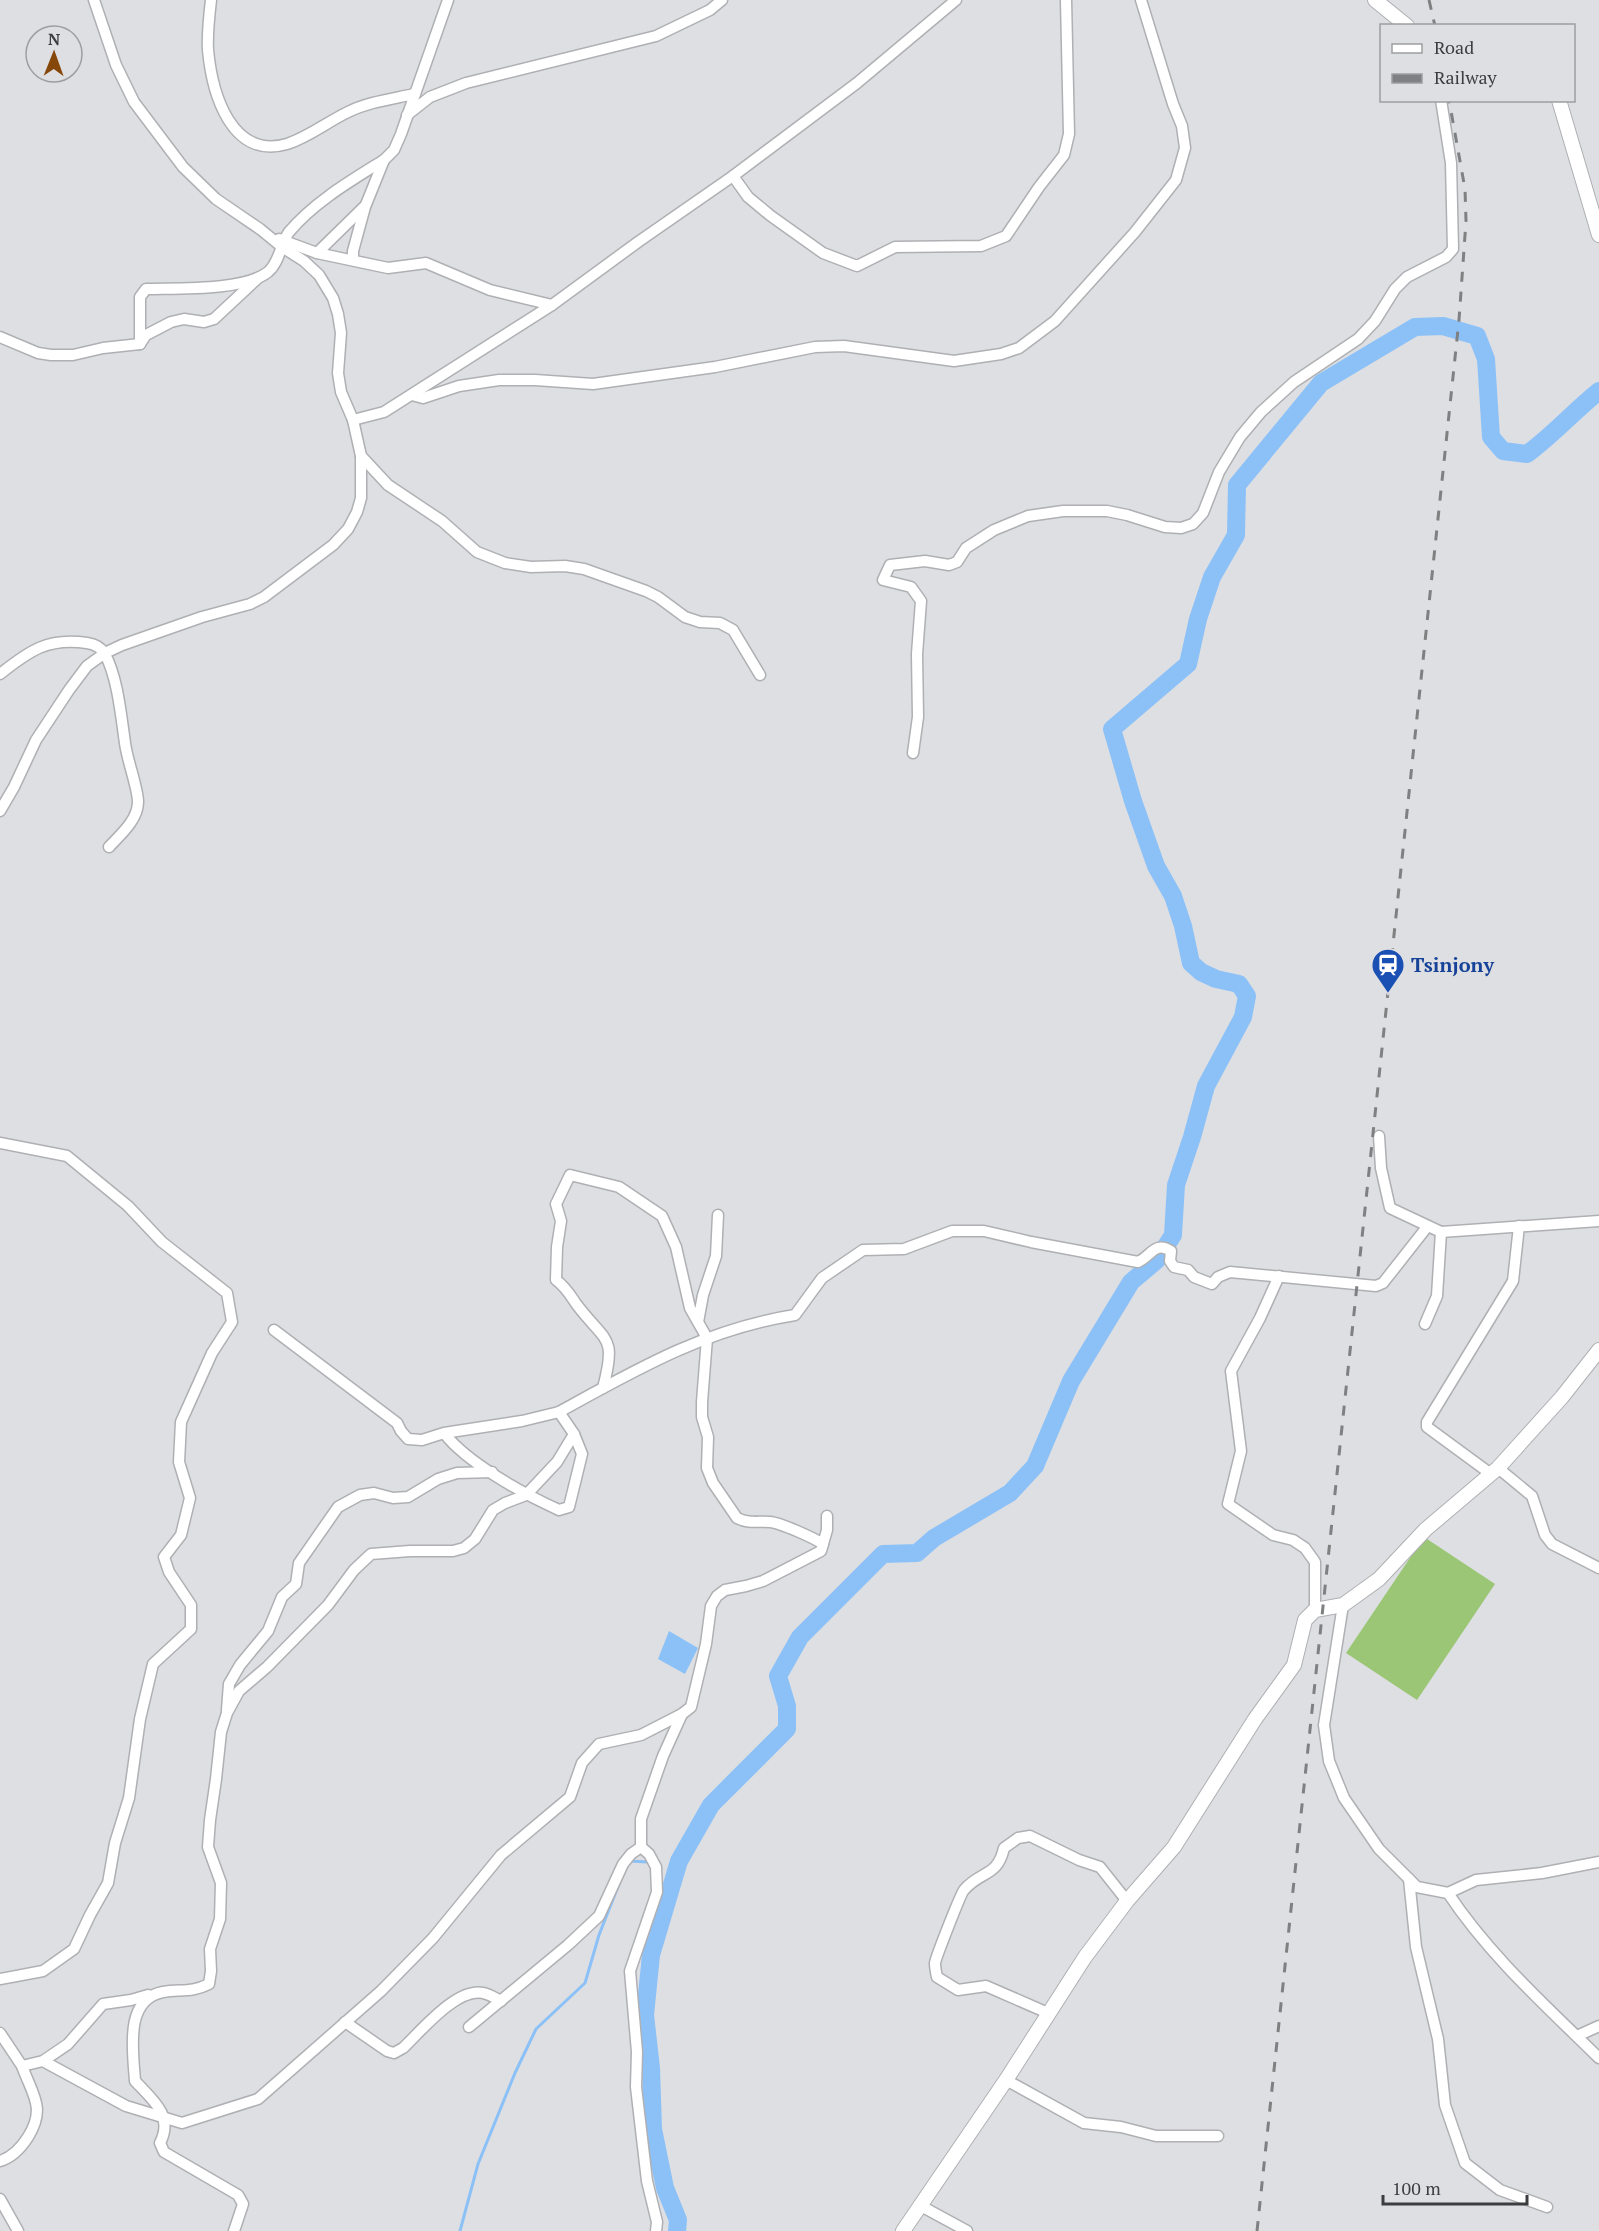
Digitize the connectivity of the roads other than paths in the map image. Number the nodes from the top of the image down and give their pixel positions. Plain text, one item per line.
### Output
1 (94, 0) edge
2 (211, 0) edge
3 (448, 0) edge
4 (722, 0) edge
5 (956, 0) edge
6 (1066, 0) edge
7 (1141, 0) edge
8 (1375, 0) edge
9 (1405, 24) edge
10 (414, 94) junction
11 (1442, 102) edge
12 (1560, 102) edge
13 (407, 115) junction
14 (384, 160) junction
15 (733, 176) junction
16 (365, 207) junction
17 (1599, 235) edge
18 (283, 244) junction
19 (317, 253) junction
20 (354, 260) junction
21 (258, 277) junction
22 (552, 305) junction
23 (0, 337) edge
24 (140, 344) junction
25 (412, 395) junction
26 (353, 420) junction
27 (362, 456) junction
28 (105, 653) junction
29 (0, 675) edge
30 (760, 675) dead end
31 (913, 753) dead end
32 (0, 811) edge
33 (109, 847) dead end
34 (1379, 1136) dead end
35 (0, 1143) edge
36 (718, 1215) dead end
37 (1599, 1221) edge
38 (1519, 1226) junction
39 (1427, 1227) junction
40 (1441, 1232) junction
41 (1279, 1276) junction
42 (698, 1322) junction
43 (1425, 1324) dead end
44 (274, 1330) dead end
45 (707, 1338) junction
46 (1599, 1350) edge
47 (603, 1388) junction
48 (559, 1412) junction
49 (444, 1433) junction
50 (574, 1434) junction
51 (1494, 1471) junction
52 (492, 1472) junction
53 (526, 1495) junction
54 (827, 1516) dead end
55 (823, 1544) junction
56 (1599, 1568) edge
57 (1343, 1605) junction
58 (1315, 1610) junction
59 (226, 1713) junction
60 (682, 1714) junction
61 (641, 1847) junction
62 (1599, 1862) edge
63 (1409, 1878) junction
64 (1448, 1893) junction
65 (1127, 1901) junction
66 (0, 1979) edge
67 (150, 1994) junction
68 (501, 2001) junction
69 (1048, 2013) junction
70 (345, 2022) junction
71 (1599, 2026) edge
72 (468, 2027) dead end
73 (0, 2033) edge
74 (1577, 2036) junction
75 (1599, 2058) edge
76 (43, 2061) junction
77 (22, 2066) junction
78 (1006, 2080) junction
79 (165, 2118) junction
80 (1218, 2136) dead end
81 (0, 2161) edge
82 (0, 2199) edge
83 (921, 2206) junction
84 (1547, 2207) dead end
85 (18, 2231) edge
86 (234, 2231) edge
87 (656, 2231) edge
88 (903, 2231) edge
89 (967, 2231) edge

1 - 18 street
2 - 10 street
3 - 10 street
4 - 13 street
5 - 15 street
6 - 15 street
7 - 25 street
8 - 9 street
10 - 13 street
11 - 31 street
12 - 17 street
13 - 14 street
14 - 16 street
14 - 18 street
15 - 22 street
16 - 19 street
16 - 20 street
18 - 19 street
18 - 21 street
18 - 26 street
19 - 20 street
20 - 22 street
21 - 24 street
21 - 24 street
22 - 25 street
23 - 24 street
25 - 26 street
26 - 27 street
27 - 28 street
27 - 30 street
28 - 29 street
28 - 32 street
28 - 33 street
34 - 39 street
35 - 66 street
36 - 42 street
37 - 38 street
38 - 40 street
38 - 51 street
39 - 40 street
39 - 41 street
40 - 43 street
41 - 45 street
41 - 58 street
42 - 45 street
42 - 47 street
44 - 49 street
45 - 47 street
45 - 55 street
46 - 51 street
47 - 48 street
48 - 49 street
48 - 50 street
49 - 52 street
50 - 53 street
50 - 53 street
51 - 56 street
51 - 57 street
52 - 53 street
52 - 59 street
53 - 59 street
54 - 55 street
55 - 60 street
57 - 58 street
57 - 63 street
58 - 65 street
59 - 67 street
60 - 61 street
60 - 70 street
61 - 68 street
61 - 87 street
62 - 64 street
63 - 64 street
63 - 84 street
64 - 74 street
65 - 69 street
65 - 69 street
67 - 76 street
67 - 79 street
68 - 70 street
68 - 72 street
69 - 78 street
70 - 79 street
71 - 74 street
73 - 77 street
74 - 75 street
76 - 77 street
76 - 79 street
77 - 81 street
78 - 80 street
78 - 83 street
79 - 86 street
82 - 85 street
83 - 88 street
83 - 89 street

